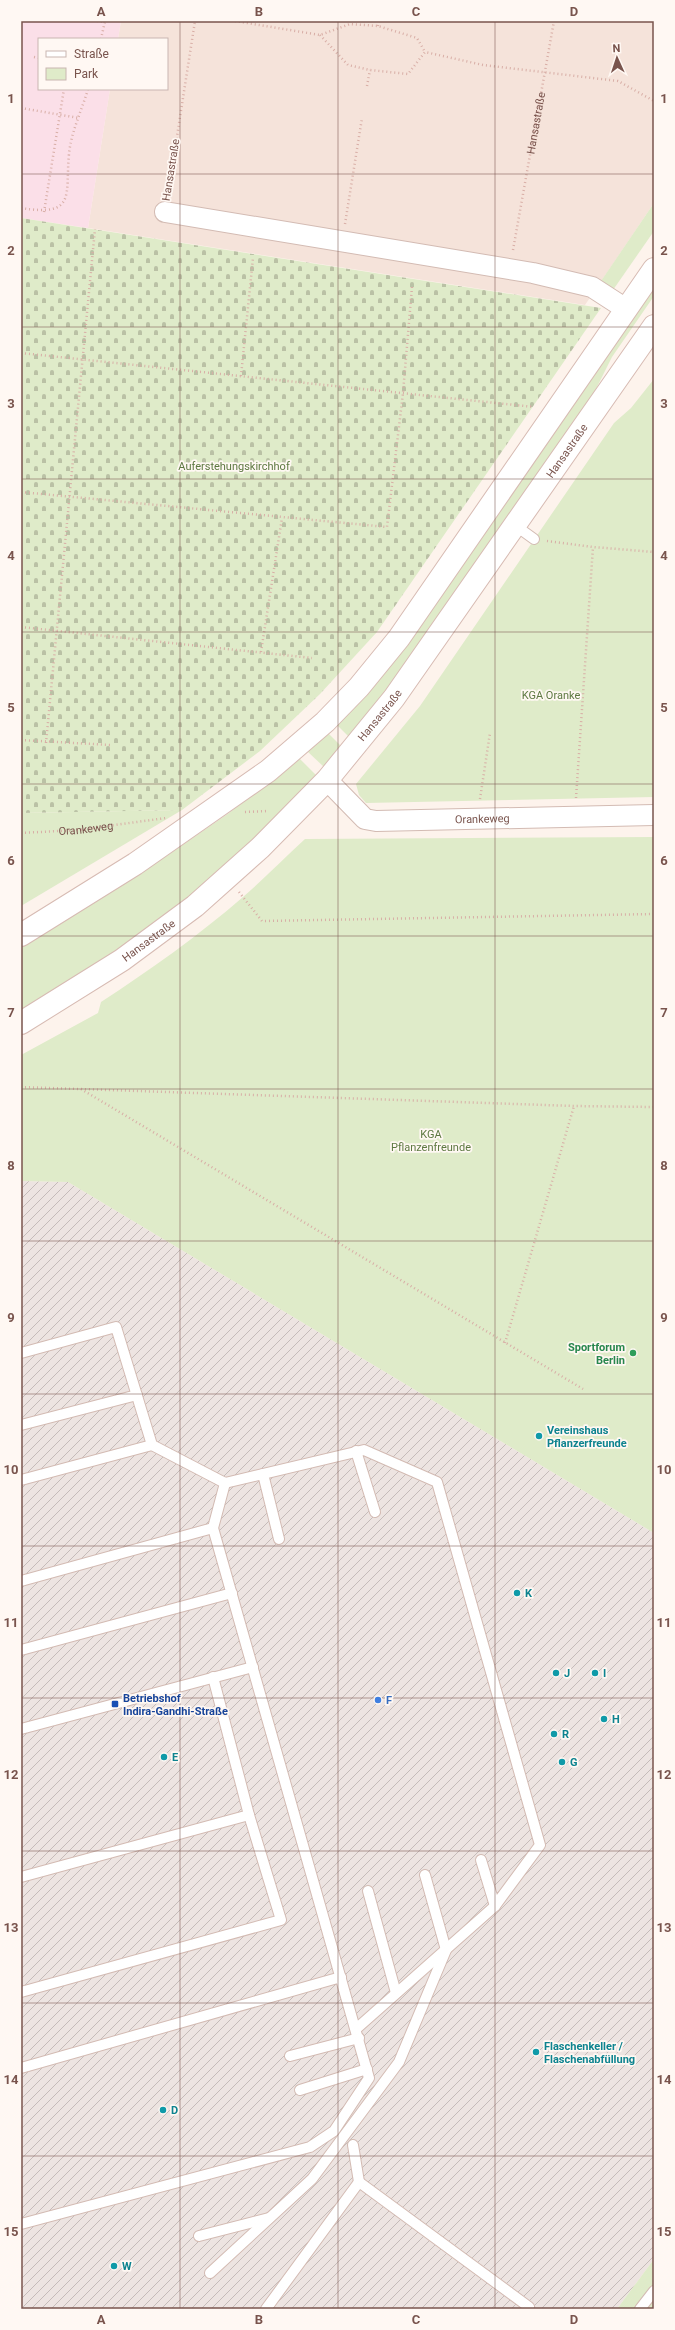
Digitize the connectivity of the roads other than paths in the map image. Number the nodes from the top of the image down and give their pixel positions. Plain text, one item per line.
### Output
1 (165, 212) road end
2 (654, 269) edge
3 (626, 309) junction
4 (654, 326) edge
5 (516, 526) junction
6 (534, 539) road end
7 (328, 780) junction
8 (654, 815) edge
9 (21, 935) edge
10 (21, 1024) edge
11 (21, 1352) edge
12 (137, 1395) junction
13 (21, 1426) edge
14 (152, 1445) junction
15 (356, 1451) junction
16 (262, 1474) junction
17 (21, 1480) edge
18 (225, 1483) junction
19 (375, 1512) dead end
20 (213, 1528) junction
21 (279, 1539) dead end
22 (21, 1581) edge
23 (232, 1593) junction
24 (21, 1650) edge
25 (253, 1666) junction
26 (213, 1677) junction
27 (21, 1729) edge
28 (249, 1814) junction
29 (481, 1860) dead end
30 (425, 1875) dead end
31 (21, 1877) edge
32 (368, 1891) dead end
33 (495, 1906) junction
34 (446, 1950) junction
35 (341, 1977) junction
36 (21, 1992) edge
37 (396, 1994) junction
38 (357, 2033) junction
39 (290, 2056) dead end
40 (21, 2068) edge
41 (367, 2069) junction
42 (300, 2090) dead end
43 (353, 2145) dead end
44 (359, 2182) junction
45 (270, 2217) junction
46 (21, 2224) edge
47 (199, 2236) dead end
48 (210, 2273) dead end
49 (654, 2291) edge
50 (266, 2309) edge
51 (528, 2309) edge
52 (640, 2309) edge

1 - 3 street, Hansastraße
2 - 3 main road
3 - 9 main road
4 - 5 main road, Hansastraße
5 - 6 lane
5 - 7 main road, Hansastraße
7 - 8 street, Orankeweg
7 - 10 main road, Hansastraße
11 - 12 lane
12 - 13 lane
12 - 14 lane
14 - 17 lane
14 - 18 lane
15 - 16 lane
15 - 19 lane
15 - 33 lane
16 - 18 lane
16 - 21 lane
18 - 20 lane
20 - 22 lane
20 - 23 lane
23 - 24 lane
23 - 25 lane
25 - 26 lane
25 - 35 lane
26 - 27 lane
26 - 28 lane
28 - 31 lane
28 - 36 lane
29 - 33 lane
30 - 34 lane
32 - 37 lane
33 - 34 lane
34 - 37 lane
34 - 45 lane
35 - 38 lane
35 - 40 lane
37 - 38 lane
38 - 39 lane
38 - 41 lane
41 - 42 lane
41 - 46 lane
43 - 44 lane
44 - 50 lane
44 - 51 lane
45 - 47 lane
45 - 48 lane
49 - 52 lane

